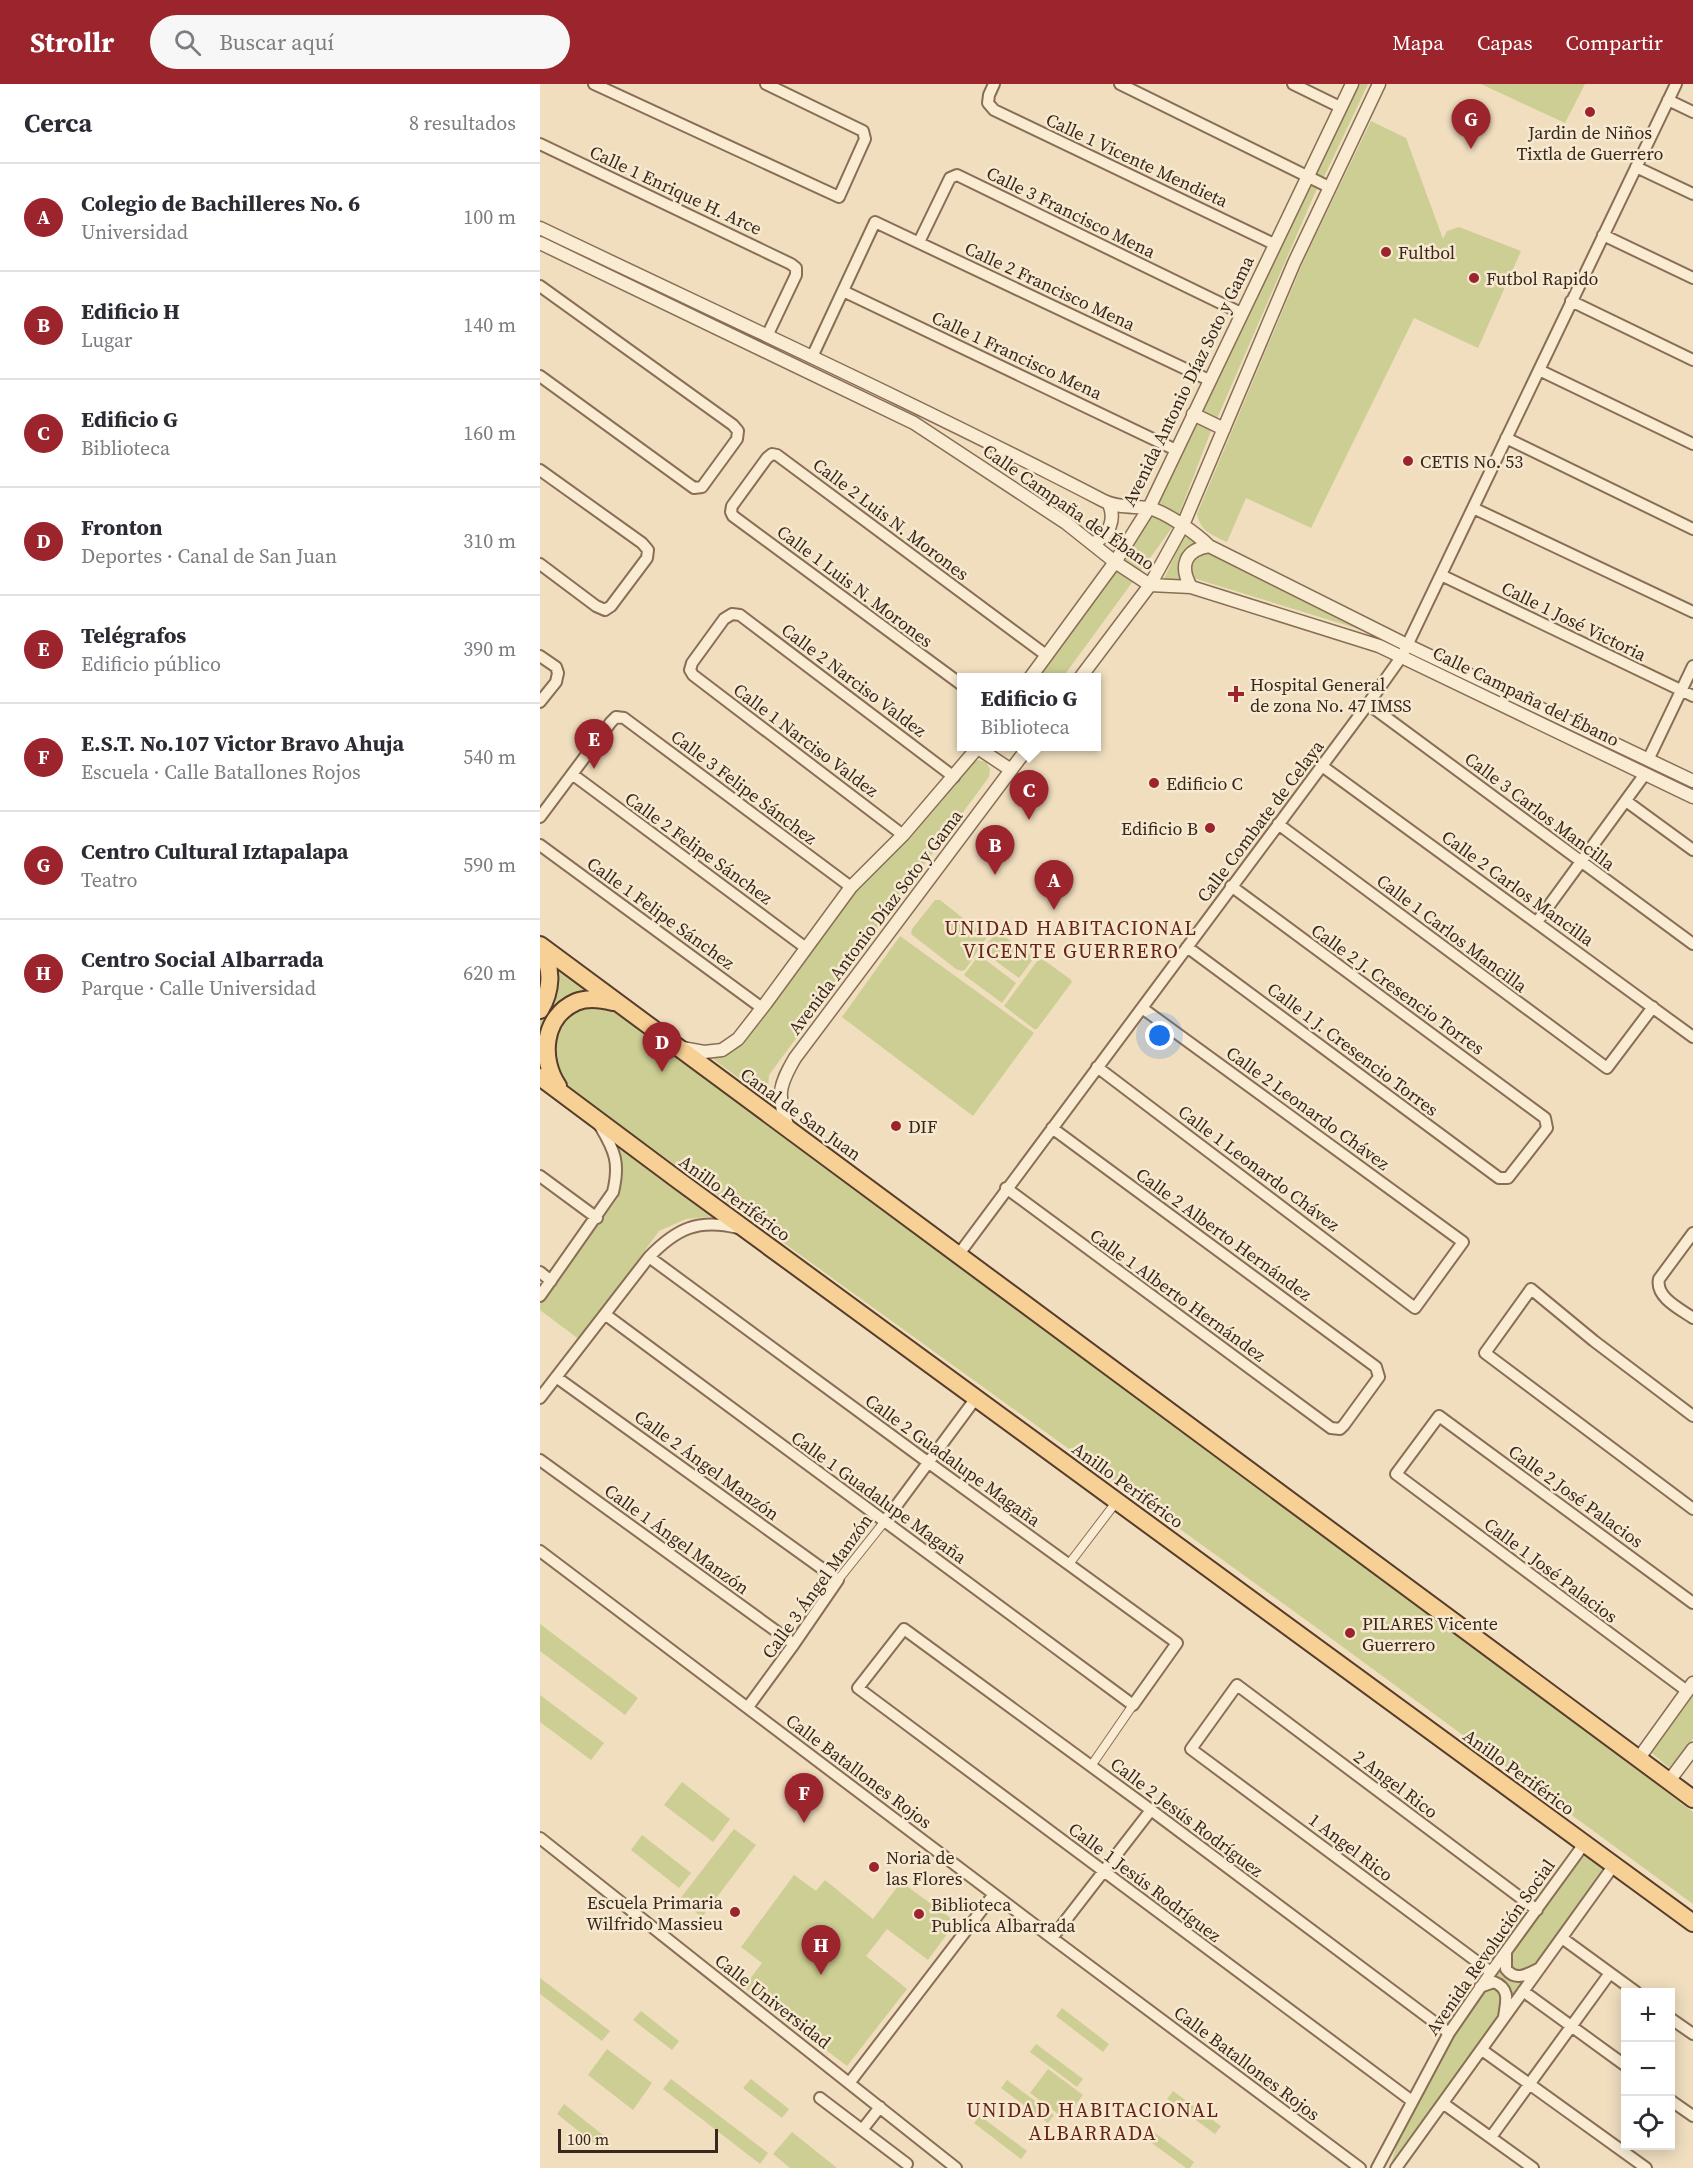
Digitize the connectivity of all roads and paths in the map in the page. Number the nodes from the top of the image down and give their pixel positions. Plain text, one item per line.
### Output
1 (594, 84) edge
2 (766, 84) edge
3 (994, 84) edge
4 (1119, 84) edge
5 (1293, 84) edge
6 (1352, 84) edge
7 (1379, 84) edge
8 (1676, 84) edge
9 (1668, 100) junction
10 (1340, 107) junction
11 (1693, 112) edge
12 (540, 144) edge
13 (1636, 167) junction
14 (1307, 176) junction
15 (1329, 187) junction
16 (1693, 194) edge
17 (540, 228) edge
18 (1603, 235) junction
19 (919, 242) junction
20 (540, 243) edge
21 (1274, 244) junction
22 (1693, 278) edge
23 (540, 286) edge
24 (843, 291) junction
25 (1571, 301) junction
26 (1242, 312) junction
27 (767, 336) junction
28 (812, 357) junction
29 (1693, 360) edge
30 (1539, 370) junction
31 (540, 376) edge
32 (1209, 380) junction
33 (1193, 414) junction
34 (1224, 429) junction
35 (1506, 438) junction
36 (1693, 444) edge
37 (1176, 450) junction
38 (540, 470) edge
39 (1109, 504) junction
40 (1149, 508) junction
41 (1473, 508) junction
42 (730, 512) joint
43 (1183, 525) junction
44 (1693, 528) edge
45 (1094, 543) junction
46 (1209, 546) junction
47 (1116, 562) junction
48 (540, 564) edge
49 (1441, 575) junction
50 (1150, 585) junction
51 (1191, 587) junction
52 (1693, 612) edge
53 (1405, 650) junction
54 (540, 656) edge
55 (1046, 656) junction
56 (1693, 666) edge
57 (690, 670) joint
58 (1034, 673) edge
59 (1084, 673) edge
60 (957, 681) edge
61 (1681, 691) junction
62 (1693, 696) edge
63 (540, 702) edge
64 (1368, 704) junction
65 (976, 751) edge
66 (985, 751) edge
67 (1026, 751) edge
68 (1648, 760) junction
69 (1322, 766) junction
70 (1011, 770) junction
71 (572, 774) junction
72 (1645, 774) junction
73 (954, 777) junction
74 (1693, 781) edge
75 (1693, 797) edge
76 (1626, 801) junction
77 (540, 817) edge
78 (1278, 824) junction
79 (903, 835) junction
80 (540, 845) edge
81 (1693, 850) edge
82 (1581, 862) junction
83 (1231, 886) junction
84 (851, 887) junction
85 (1537, 922) junction
86 (1693, 944) edge
87 (540, 945) edge
88 (1187, 947) junction
89 (806, 948) junction
90 (540, 950) edge
91 (620, 1004) junction
92 (762, 1008) junction
93 (1142, 1008) junction
94 (1653, 1008) junction
95 (540, 1010) edge
96 (1693, 1038) edge
97 (676, 1047) junction
98 (1097, 1067) junction
99 (540, 1077) edge
100 (566, 1096) junction
101 (596, 1118) junction
102 (1052, 1128) junction
103 (788, 1129) junction
104 (540, 1176) edge
105 (1499, 1178) joint
106 (1006, 1188) junction
107 (597, 1218) junction
108 (746, 1230) junction
109 (1693, 1233) edge
110 (959, 1254) junction
111 (649, 1257) junction
112 (540, 1272) edge
113 (551, 1281) junction
114 (540, 1296) edge
115 (1400, 1296) joint
116 (606, 1315) junction
117 (1693, 1318) edge
118 (556, 1377) junction
119 (540, 1398) edge
120 (976, 1398) junction
121 (1439, 1416) joint
122 (1693, 1416) edge
123 (1331, 1428) joint
124 (540, 1460) edge
125 (929, 1463) junction
126 (1117, 1501) junction
127 (1693, 1509) edge
128 (885, 1521) junction
129 (540, 1551) edge
130 (1069, 1564) junction
131 (838, 1580) junction
132 (1693, 1603) edge
133 (794, 1644) junction
134 (1690, 1687) edge
135 (858, 1688) joint
136 (1133, 1705) junction
137 (748, 1707) junction
138 (1191, 1749) joint
139 (1693, 1749) edge
140 (1639, 1758) junction
141 (1091, 1766) junction
142 (1670, 1782) junction
143 (1693, 1799) edge
144 (1151, 1810) junction
145 (540, 1838) edge
146 (1584, 1844) junction
147 (1614, 1865) junction
148 (1103, 1871) junction
149 (994, 1894) junction
150 (1537, 1910) junction
151 (1693, 1923) edge
152 (1052, 1938) junction
153 (1562, 1938) junction
154 (1506, 1951) junction
155 (1541, 1968) junction
156 (1491, 1972) junction
157 (1610, 1973) junction
158 (1480, 1987) junction
159 (1631, 1988) edge
160 (1523, 1991) junction
161 (1503, 2020) junction
162 (1675, 2021) edge
163 (1571, 2026) junction
164 (1449, 2033) junction
165 (1693, 2034) edge
166 (1482, 2050) junction
167 (1621, 2062) edge
168 (850, 2082) junction
169 (1529, 2083) junction
170 (820, 2098) dead end
171 (1413, 2101) junction
172 (1675, 2103) edge
173 (1444, 2104) junction
174 (880, 2107) junction
175 (1693, 2116) edge
176 (862, 2130) junction
177 (1491, 2138) junction
178 (907, 2164) dead end
179 (956, 2168) edge
180 (1360, 2168) edge
181 (1377, 2168) edge
182 (1396, 2168) edge
183 (1533, 2168) edge
184 (1646, 2168) edge

1 - 2 street
3 - 21 street, Calle 1 Vicente Mendieta
4 - 14 street
5 - 10 street
6 - 10 street, Avenida Antonio Díaz Soto y Gama
7 - 15 street
8 - 9 street, Calle Combate de Celaya
9 - 11 street
9 - 13 street, Calle Combate de Celaya
10 - 14 street, Avenida Antonio Díaz Soto y Gama
12 - 27 street, Calle 1 Enrique H. Arce
13 - 16 street
13 - 18 street, Calle Combate de Celaya
14 - 15 street
14 - 21 street, Avenida Antonio Díaz Soto y Gama
15 - 34 street
17 - 27 street, Calle Campaña del Ébano
18 - 22 street
18 - 25 street, Calle Combate de Celaya
19 - 24 street, Calle 2 Francisco Mena
19 - 26 street, Calle 3 Francisco Mena
19 - 32 street, Calle 2 Francisco Mena
20 - 45 street, Calle Campaña del Ébano
21 - 26 street, Avenida Antonio Díaz Soto y Gama
23 - 31 street
24 - 28 street
24 - 37 street, Calle 1 Francisco Mena
25 - 29 street
25 - 30 street, Calle Combate de Celaya
26 - 32 street, Avenida Antonio Díaz Soto y Gama
27 - 28 street, Calle Campaña del Ébano
28 - 39 street, Calle Campaña del Ébano
30 - 35 street, Calle Combate de Celaya
30 - 36 street
32 - 33 street, Avenida Antonio Díaz Soto y Gama
33 - 34 street
33 - 37 street, Avenida Antonio Díaz Soto y Gama
34 - 43 street
35 - 41 street, Calle Combate de Celaya
35 - 44 street
37 - 40 street, Avenida Antonio Díaz Soto y Gama
38 - 48 street
39 - 40 street, Calle Campaña del Ébano
39 - 45 street
40 - 43 street, Calle Campaña del Ébano
40 - 47 street, Avenida Antonio Díaz Soto y Gama
41 - 49 street, Calle Combate de Celaya
41 - 52 street
42 - 55 street, Calle 2 Luis N. Morones
42 - 60 street, Calle 1 Luis N. Morones
43 - 46 street, Calle Campaña del Ébano
43 - 50 street
45 - 47 street, Calle Campaña del Ébano
46 - 51 street
46 - 53 street, Calle Campaña del Ébano
47 - 50 street, Calle Campaña del Ébano
47 - 55 street, Avenida Antonio Díaz Soto y Gama
49 - 53 street, Calle Combate de Celaya
49 - 61 street, Calle 1 José Victoria
50 - 51 street, Calle Campaña del Ébano
50 - 59 street
51 - 53 street, Calle Campaña del Ébano
53 - 64 street, Calle Combate de Celaya
53 - 68 street, Calle Campaña del Ébano
53 - 72 street, Calle Campaña del Ébano
54 - 63 street
55 - 58 street, Avenida Antonio Díaz Soto y Gama
56 - 61 street
57 - 73 street, Calle 2 Narciso Valdez
57 - 79 street, Calle 1 Narciso Valdez
61 - 62 street, Calle 1 José Victoria
61 - 68 street
64 - 69 street, Calle Combate de Celaya
64 - 82 street, Calle 3 Carlos Mancilla
65 - 73 street, Avenida Antonio Díaz Soto y Gama
66 - 70 street
67 - 70 street, Avenida Antonio Díaz Soto y Gama
68 - 74 street, Calle Campaña del Ébano
69 - 78 street, Calle Combate de Celaya
69 - 85 street, Calle 2 Carlos Mancilla
70 - 103 street, Avenida Antonio Díaz Soto y Gama
71 - 77 street
71 - 84 street, Calle 3 Felipe Sánchez
71 - 89 street, Calle 2 Felipe Sánchez
72 - 75 street, Calle Campaña del Ébano
72 - 76 street
73 - 79 street, Avenida Antonio Díaz Soto y Gama
76 - 81 street
76 - 82 street
78 - 83 street, Calle Combate de Celaya
78 - 94 street, Calle 1 Carlos Mancilla
79 - 84 street, Avenida Antonio Díaz Soto y Gama
80 - 92 street, Calle 1 Felipe Sánchez
82 - 85 street
82 - 86 street, Calle 3 Carlos Mancilla
83 - 88 street, Calle Combate de Celaya
83 - 105 street, Calle 2 J. Cresencio Torres
84 - 89 street, Avenida Antonio Díaz Soto y Gama
85 - 94 street, Calle 2 Carlos Mancilla
87 - 91 main road
88 - 93 street, Calle Combate de Celaya
88 - 105 street, Calle 1 J. Cresencio Torres
89 - 92 street, Avenida Antonio Díaz Soto y Gama
90 - 95 main road
91 - 97 main road, Canal de San Juan
91 - 100 main road
92 - 97 street, Avenida Antonio Díaz Soto y Gama
93 - 98 street, Calle Combate de Celaya
93 - 115 street, Calle 2 Leonardo Chávez
94 - 96 street, Calle 2 Carlos Mancilla
97 - 103 main road, Canal de San Juan
98 - 102 street, Calle Combate de Celaya
98 - 115 street, Calle 1 Leonardo Chávez
99 - 100 main road, Anillo Periférico
100 - 101 main road, Anillo Periférico
101 - 107 street
101 - 108 main road, Anillo Periférico
102 - 106 street, Calle Combate de Celaya
102 - 123 street, Calle 2 Alberto Hernández
103 - 110 main road, Canal de San Juan
104 - 107 street
106 - 110 street, Calle Combate de Celaya
106 - 123 street, Calle 1 Alberto Hernández
107 - 113 street
108 - 111 street
108 - 120 main road, Anillo Periférico
109 - 117 street
110 - 140 main road
111 - 116 street
111 - 125 street, Calle 2 Guadalupe Magaña
112 - 113 street
113 - 114 street
116 - 118 street
116 - 128 street, Calle 1 Guadalupe Magaña
118 - 119 street
118 - 131 street, Calle 2 Ángel Manzón
120 - 125 street, Calle 3 Ángel Manzón
120 - 126 main road, Anillo Periférico
121 - 132 street, Calle 2 José Palacios
121 - 134 street, Calle 1 José Palacios
122 - 127 street
124 - 133 street, Calle 1 Ángel Manzón
125 - 128 street, Calle 3 Ángel Manzón
125 - 130 street, Calle 2 Guadalupe Magaña
126 - 130 street
126 - 146 main road, Anillo Periférico
128 - 131 street, Calle 3 Ángel Manzón
128 - 136 street, Calle 1 Guadalupe Magaña
129 - 137 street, Calle Batallones Rojos
130 - 136 street, Calle 2 Guadalupe Magaña
131 - 133 street, Calle 3 Ángel Manzón
133 - 137 street, Calle 3 Ángel Manzón
134 - 140 street
135 - 141 street, Calle 2 Jesús Rodríguez
135 - 148 street, Calle 1 Jesús Rodríguez
136 - 141 street
137 - 149 street, Calle Batallones Rojos
138 - 150 street, 2 Angel Rico
138 - 156 street, 1 Angel Rico
139 - 142 street
140 - 142 main road
141 - 144 street, Calle 2 Jesús Rodríguez
142 - 143 main road
144 - 148 street
144 - 164 street, Calle 2 Jesús Rodríguez
145 - 168 street, Calle Universidad
146 - 147 main road, Anillo Periférico
146 - 150 street, Avenida Revolución Social
147 - 151 main road, Anillo Periférico
147 - 153 street
148 - 152 street
148 - 171 street, Calle 1 Jesús Rodríguez
149 - 152 street, Calle Batallones Rojos
149 - 168 street
150 - 154 street, Avenida Revolución Social
152 - 180 street, Calle Batallones Rojos
153 - 155 street
153 - 157 street
154 - 155 street
154 - 156 street, Avenida Revolución Social
155 - 160 street
156 - 158 street, Avenida Revolución Social
157 - 159 street
157 - 163 street
158 - 161 street
158 - 164 street, Avenida Revolución Social
160 - 161 street
160 - 163 street
161 - 166 street
162 - 165 street
163 - 167 street
163 - 169 street
164 - 171 street, Avenida Revolución Social
166 - 169 street
166 - 173 street
168 - 174 street, Calle Universidad
169 - 177 street
169 - 184 street
170 - 176 street
171 - 181 street, Avenida Revolución Social
172 - 175 street
173 - 177 street
173 - 182 street
174 - 176 street
174 - 179 street, Calle Universidad
176 - 178 street
177 - 183 street

